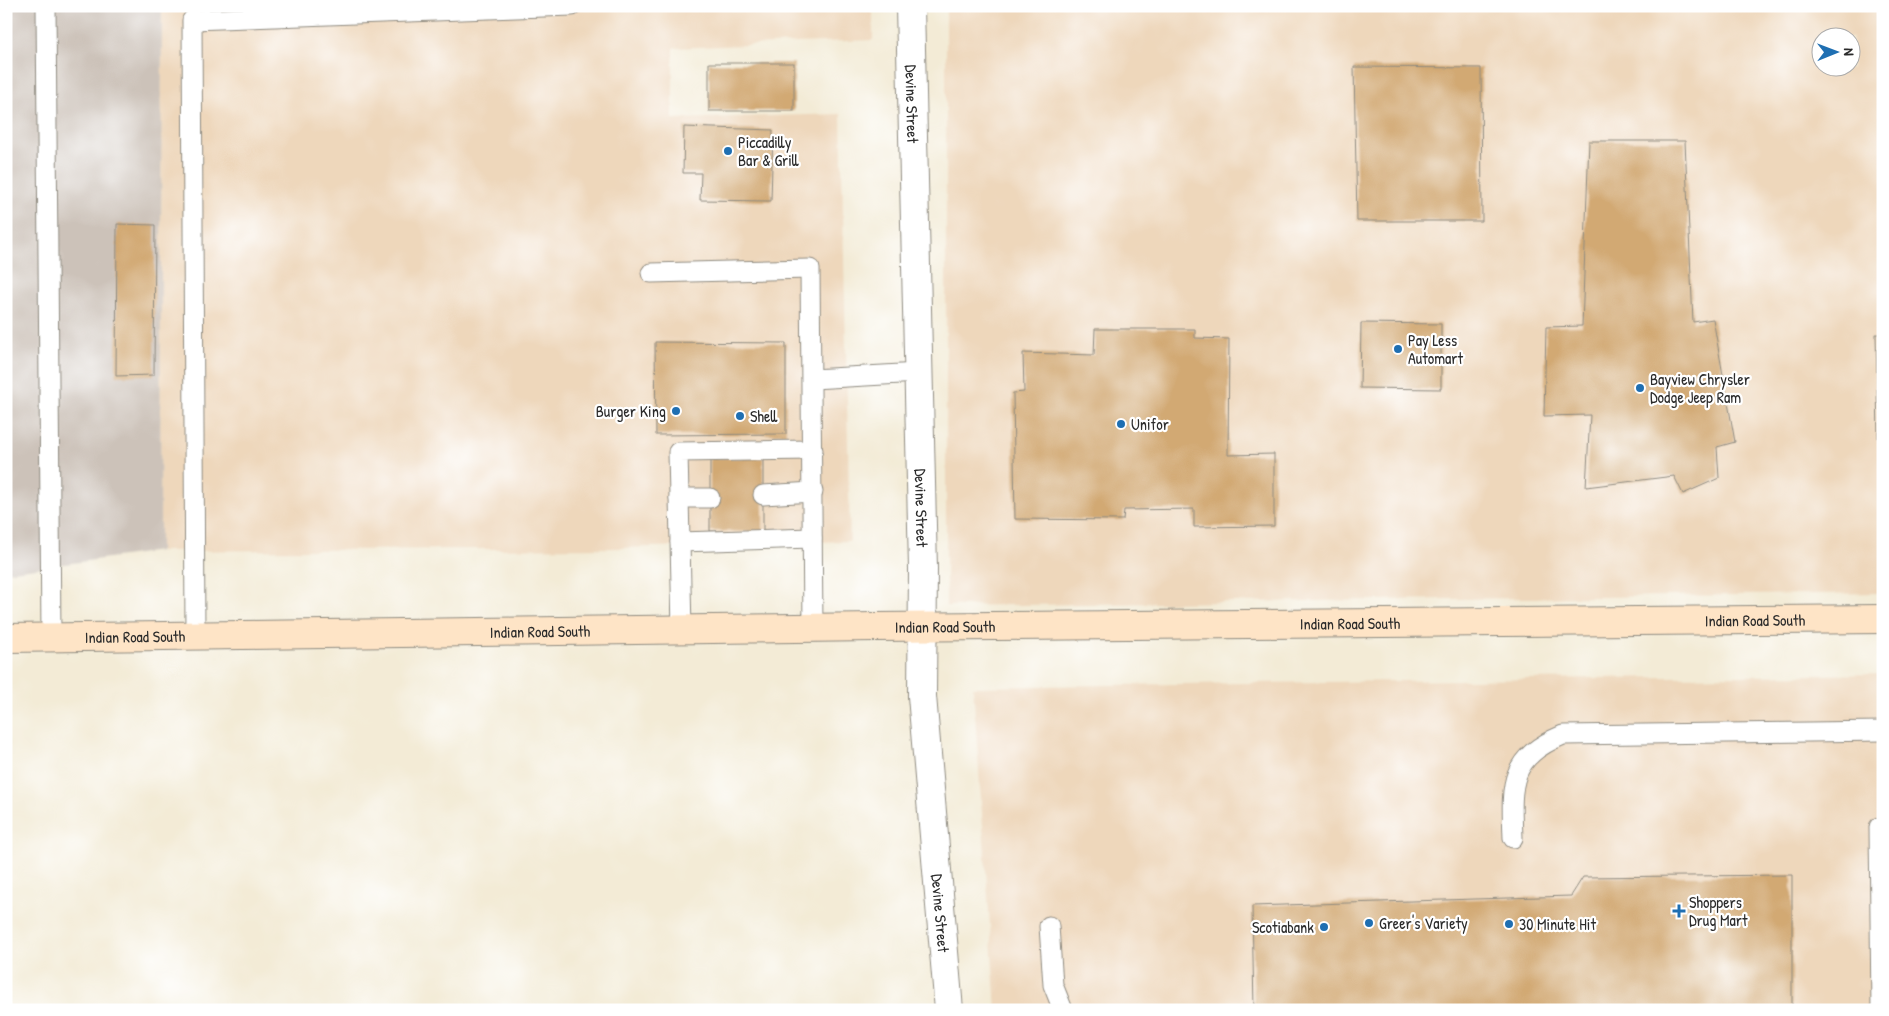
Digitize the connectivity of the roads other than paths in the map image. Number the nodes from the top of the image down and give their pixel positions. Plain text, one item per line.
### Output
1 (46, 6) edge
2 (572, 6) edge
3 (910, 6) edge
4 (651, 273) dead end
5 (919, 373) junction
6 (812, 379) junction
7 (813, 450) junction
8 (813, 492) junction
9 (763, 495) dead end
10 (679, 498) junction
11 (710, 498) dead end
12 (812, 538) junction
13 (680, 542) junction
14 (1883, 619) edge
15 (923, 627) junction
16 (813, 628) junction
17 (682, 630) junction
18 (195, 636) junction
19 (6, 638) edge
20 (51, 638) junction
21 (1883, 731) edge
22 (1879, 827) dead end
23 (1513, 838) dead end
24 (1049, 926) dead end
25 (949, 1010) edge
26 (1063, 1010) edge
27 (1881, 1010) edge

1 - 20 lane
2 - 18 lane
3 - 5 street, Devine Street
4 - 6 lane
5 - 6 lane
5 - 15 street, Devine Street
6 - 7 lane
7 - 8 lane
7 - 10 lane
8 - 9 lane
8 - 12 lane
10 - 11 lane
10 - 13 lane
12 - 13 lane
12 - 16 lane
13 - 17 lane
14 - 15 main road, Indian Road South
15 - 16 main road, Indian Road South
15 - 25 street, Devine Street
16 - 17 main road, Indian Road South
17 - 18 main road, Indian Road South
18 - 20 main road, Indian Road South
19 - 20 main road, Indian Road South
21 - 23 lane
22 - 27 lane
24 - 26 lane

